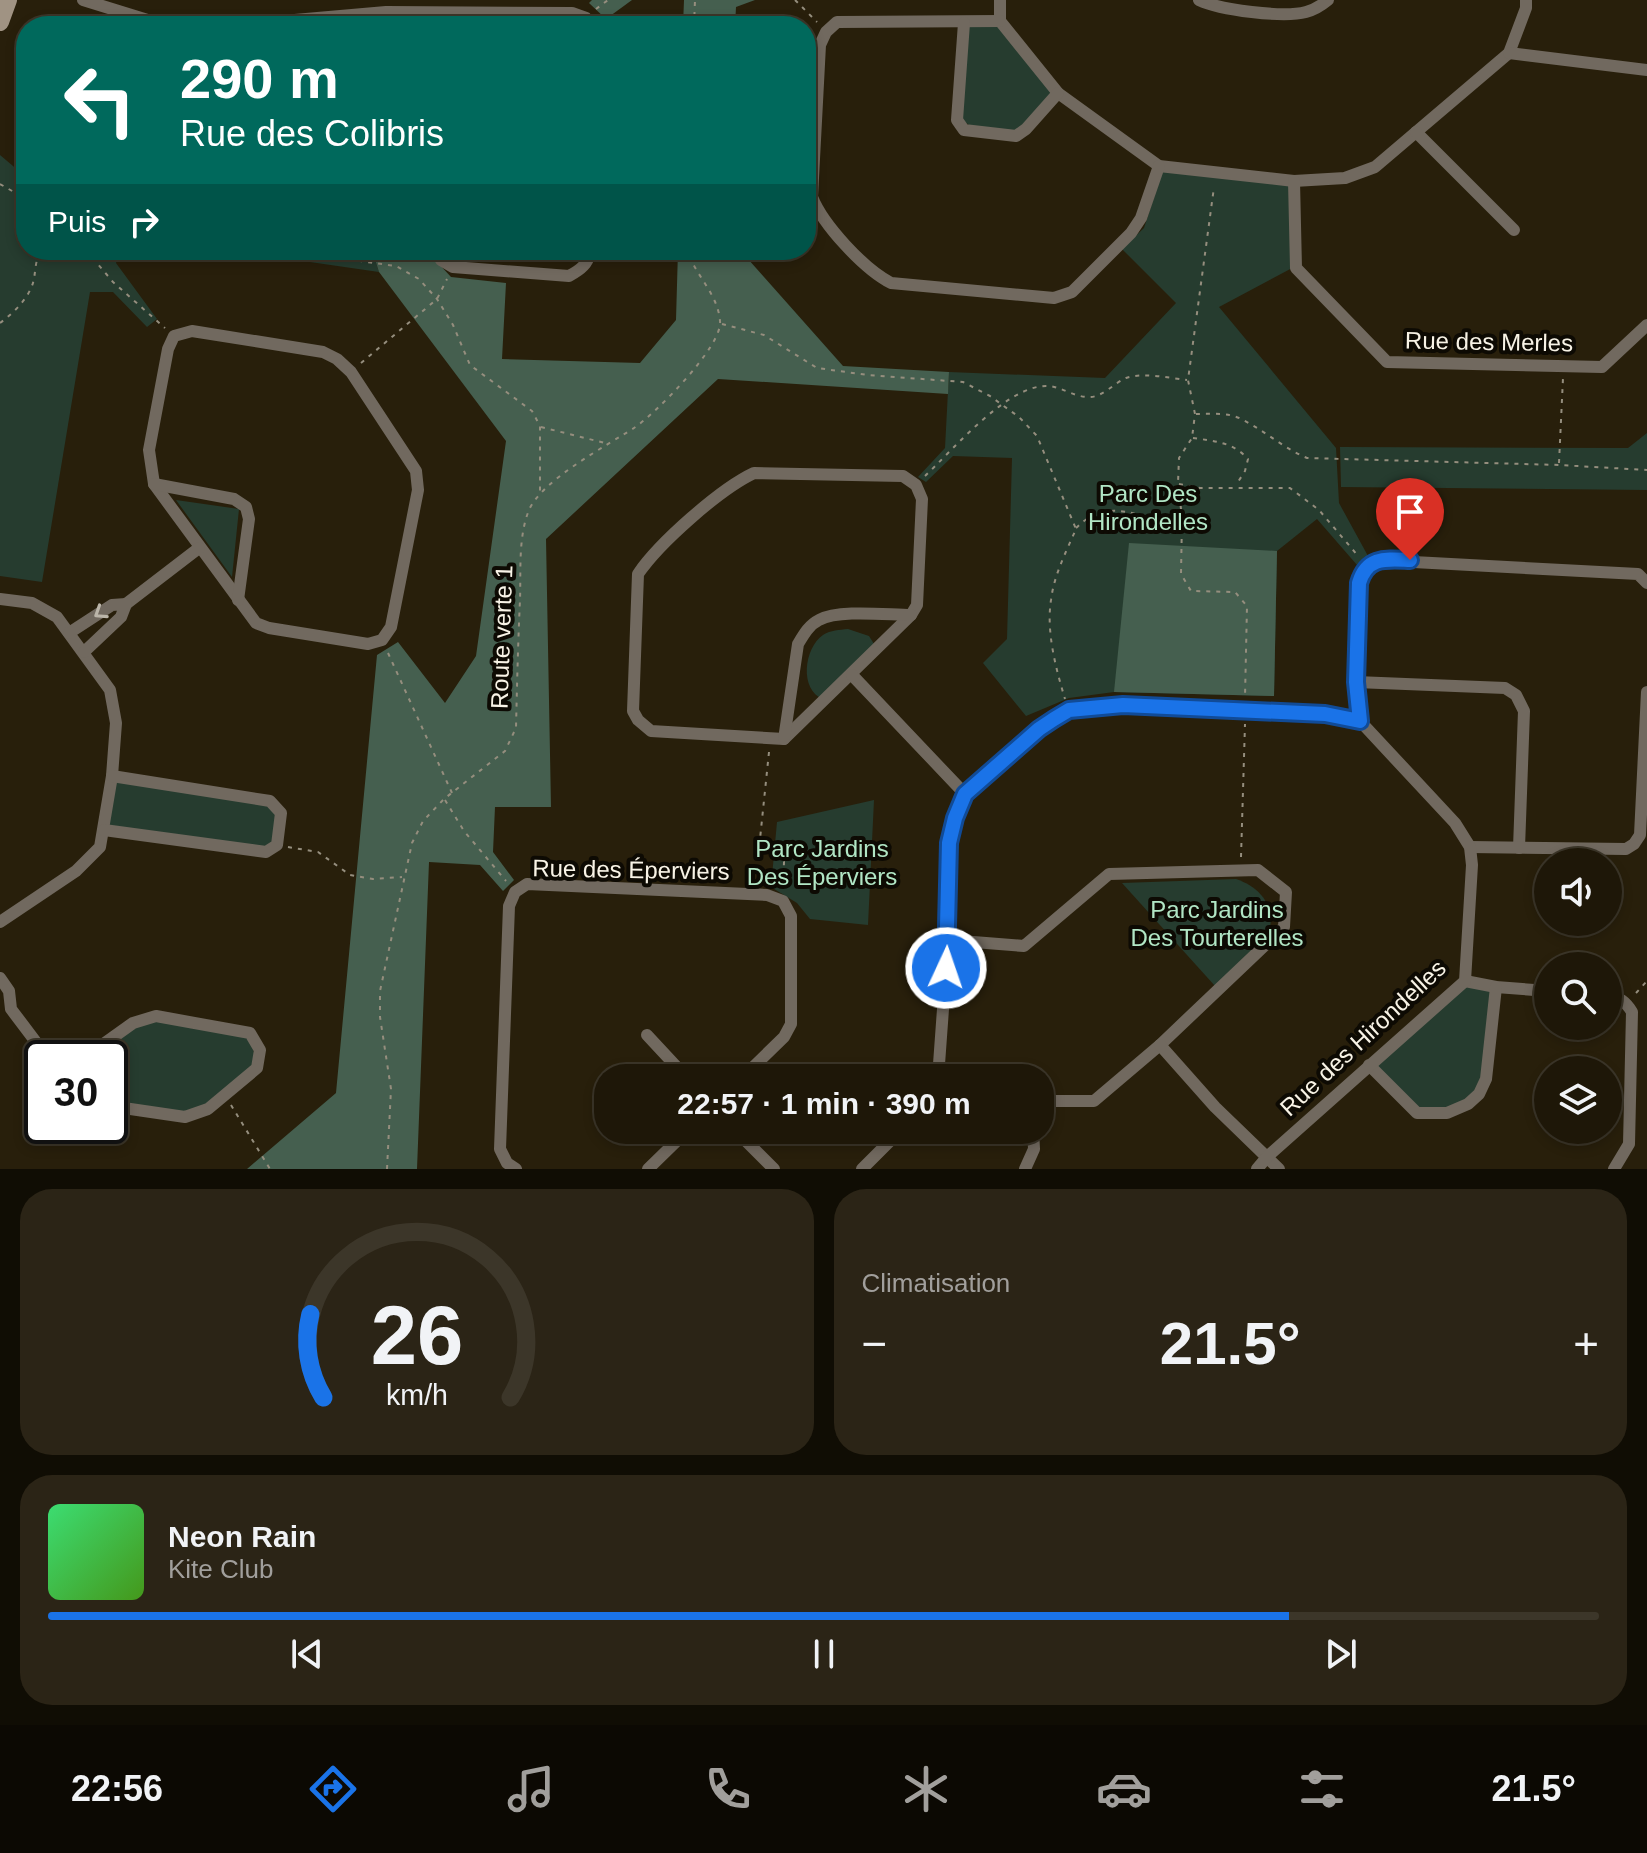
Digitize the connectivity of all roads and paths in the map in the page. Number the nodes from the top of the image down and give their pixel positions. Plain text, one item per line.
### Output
1 (8, 0) edge
2 (83, 0) edge
3 (795, 0) edge
4 (1000, 0) edge
5 (1199, 0) edge
6 (1328, 0) edge
7 (1526, 0) edge
8 (386, 6) edge
9 (443, 12) junction
10 (135, 16) edge
11 (306, 16) edge
12 (443, 16) edge
13 (580, 16) edge
14 (810, 16) edge
15 (1000, 21) junction
16 (0, 22) edge
17 (816, 22) edge
18 (964, 23) junction
19 (826, 32) junction
20 (1509, 53) junction
21 (1647, 70) edge
22 (1058, 93) junction
23 (816, 121) edge
24 (1416, 132) junction
25 (1159, 166) junction
26 (1216, 172) junction
27 (1294, 181) junction
28 (816, 207) edge
29 (1514, 230) dead end
30 (36, 260) edge
31 (94, 260) edge
32 (352, 260) edge
33 (441, 260) edge
34 (588, 260) edge
35 (690, 260) edge
36 (453, 267) junction
37 (437, 299) junction
38 (0, 323) edge
39 (721, 323) junction
40 (1647, 325) edge
41 (174, 336) junction
42 (1564, 366) junction
43 (351, 372) junction
44 (1188, 380) junction
45 (1002, 404) junction
46 (1195, 414) junction
47 (540, 426) junction
48 (1192, 438) junction
49 (607, 443) junction
50 (1559, 465) junction
51 (1647, 470) edge
52 (1178, 483) junction
53 (154, 484) junction
54 (916, 485) junction
55 (1235, 486) junction
56 (540, 492) junction
57 (1182, 518) junction
58 (1076, 529) junction
59 (199, 548) junction
60 (1366, 566) junction
61 (1647, 583) edge
62 (0, 599) edge
63 (238, 600) junction
64 (126, 604) junction
65 (911, 615) junction
66 (69, 633) junction
67 (382, 640) junction
68 (84, 652) junction
69 (852, 675) junction
70 (1356, 682) junction
71 (1647, 692) edge
72 (1069, 710) junction
73 (1245, 711) junction
74 (1360, 721) junction
75 (777, 739) junction
76 (112, 776) junction
77 (453, 794) junction
78 (965, 794) junction
79 (444, 799) junction
80 (104, 830) junction
81 (277, 845) junction
82 (1470, 847) junction
83 (1519, 848) junction
84 (1240, 871) junction
85 (403, 877) junction
86 (515, 892) junction
87 (783, 901) junction
88 (0, 922) edge
89 (948, 940) junction
90 (0, 978) edge
91 (1465, 981) junction
92 (1647, 981) edge
93 (1496, 987) junction
94 (1534, 990) edge
95 (1622, 1000) edge
96 (1627, 1003) junction
97 (6, 1008) edge
98 (647, 1035) dead end
99 (33, 1040) edge
100 (109, 1040) edge
101 (1160, 1045) junction
102 (674, 1064) edge
103 (756, 1064) edge
104 (939, 1064) edge
105 (1369, 1065) junction
106 (225, 1095) junction
107 (1054, 1101) edge
108 (128, 1109) edge
109 (674, 1144) edge
110 (747, 1144) edge
111 (887, 1144) edge
112 (1034, 1144) edge
113 (1268, 1156) junction
114 (764, 1164) edge
115 (270, 1169) edge
116 (387, 1169) edge
117 (516, 1169) edge
118 (648, 1169) edge
119 (774, 1169) edge
120 (862, 1169) edge
121 (1025, 1169) edge
122 (1257, 1169) edge
123 (1279, 1169) edge
124 (1614, 1169) edge

1 - 16 street
2 - 10 street
3 - 14 path
4 - 15 street
5 - 6 street
7 - 20 street
8 - 9 street
8 - 11 street
9 - 12 street
9 - 13 street
15 - 18 street
15 - 22 street
17 - 19 path
18 - 19 street
18 - 22 street
19 - 23 street
20 - 21 street
20 - 24 street
22 - 25 street
24 - 27 street
24 - 29 street
25 - 26 street
25 - 28 street
26 - 27 street
26 - 44 path
27 - 42 street, Rue des Merles
30 - 38 path
31 - 41 path
32 - 37 path
33 - 36 street
34 - 36 street
35 - 39 path
36 - 37 path
37 - 43 path
37 - 47 path
39 - 45 path
39 - 49 path
40 - 42 street, Rue des Merles
41 - 43 street
41 - 53 street
42 - 50 path
43 - 67 street
44 - 45 path
44 - 46 path
45 - 54 path
45 - 58 path
46 - 48 path
46 - 50 path
47 - 49 path
47 - 56 path
48 - 52 path
48 - 55 path
49 - 56 path
50 - 51 path
52 - 55 path
52 - 57 path
53 - 59 street
53 - 63 street
54 - 65 street
54 - 75 street
55 - 60 path
56 - 77 path, Route verte 1
57 - 58 path
57 - 73 path
58 - 72 path
59 - 63 street
59 - 64 street
60 - 61 street
60 - 70 street
62 - 66 street
63 - 67 street
64 -> 66 street
64 - 68 street
65 - 69 street
65 - 75 street
66 - 68 street
67 - 77 path
68 - 76 street
69 - 75 street
69 - 78 street
70 - 74 street
70 - 83 street
71 - 83 street
72 - 73 street
72 - 78 street
73 - 74 street
73 - 84 path
74 - 82 street
75 - 87 path
76 - 80 street
76 - 81 street
77 - 79 path, Route verte 1
78 - 89 street
79 - 85 path, Route verte 1
79 - 86 path
80 - 81 street
80 - 88 street
81 - 85 path
82 - 83 street
82 - 91 street, Rue des Hirondelles
84 - 89 street
84 - 101 street
85 - 116 path, Route verte 1
86 - 87 street, Rue des Éperviers
86 - 117 street, Rue des Éperviers
87 - 103 street
89 - 104 street
90 - 97 street
91 - 93 street
91 - 105 street, Rue des Hirondelles
92 - 96 path
93 - 94 street
93 - 105 street
95 - 96 street
96 - 124 street
97 - 99 street
98 - 102 street
100 - 106 street
101 - 107 street
101 - 113 street
105 - 113 street, Rue des Hirondelles
106 - 108 street
106 - 115 path
109 - 118 street
110 - 114 street
111 - 120 street
112 - 121 street
113 - 122 street, Rue des Hirondelles
113 - 123 street
114 - 119 street

